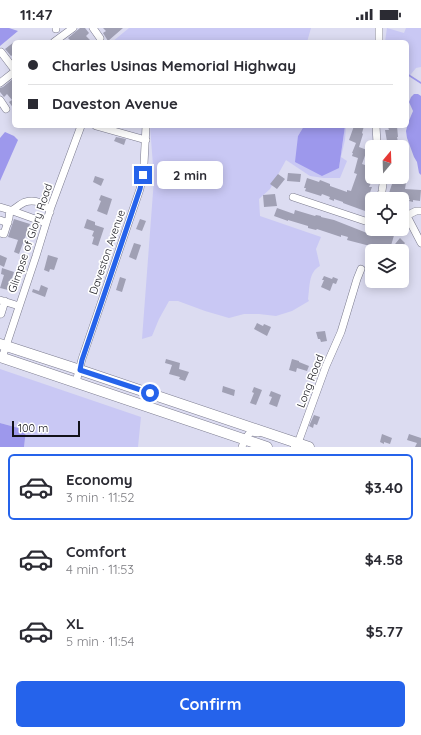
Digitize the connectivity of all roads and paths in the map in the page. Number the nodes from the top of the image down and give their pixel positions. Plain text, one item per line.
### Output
1 (72, 28) edge
2 (93, 28) edge
3 (379, 28) edge
4 (100, 38) dead end
5 (64, 39) edge
6 (379, 40) edge
7 (1, 52) dead end
8 (12, 68) edge
9 (12, 73) edge
10 (0, 82) edge
11 (0, 100) edge
12 (6, 109) dead end
13 (80, 128) edge
14 (103, 128) edge
15 (146, 128) edge
16 (376, 128) edge
17 (146, 140) junction
18 (377, 140) edge
19 (293, 197) dead end
20 (0, 207) edge
21 (10, 210) junction
22 (421, 211) edge
23 (50, 212) junction
24 (409, 215) edge
25 (0, 220) edge
26 (365, 220) edge
27 (8, 223) junction
28 (46, 223) junction
29 (409, 224) edge
30 (0, 233) edge
31 (421, 243) edge
32 (361, 269) dead end
33 (3, 301) edge
34 (19, 306) junction
35 (0, 313) edge
36 (3, 345) edge
37 (1, 357) edge
38 (80, 370) junction
39 (76, 382) junction
40 (243, 443) edge
41 (298, 443) junction
42 (267, 447) edge
43 (309, 447) edge

1 - 5 street
2 - 4 street
3 - 6 street
7 - 8 street
9 - 10 street
11 - 12 street
13 - 23 street, Glimpse of Glory Road
14 - 17 street
15 - 17 street, Daveston Avenue
16 - 18 street
17 - 38 street, Daveston Avenue
19 - 26 street
20 - 21 street
21 - 23 street
21 - 27 street
21 - 28 street
22 - 24 street
23 - 28 street, Glimpse of Glory Road
25 - 27 street
27 - 30 street
28 - 34 street, Glimpse of Glory Road
29 - 31 street
32 - 41 street, Long Road
33 - 34 street
33 - 35 street
34 - 36 street, Glimpse of Glory Road
36 - 37 street, Glimpse of Glory Road
36 - 38 highway
37 - 39 highway
38 - 39 street, Daveston Avenue
38 - 41 highway
39 - 40 highway
40 - 41 street
40 - 42 highway
41 - 43 highway

